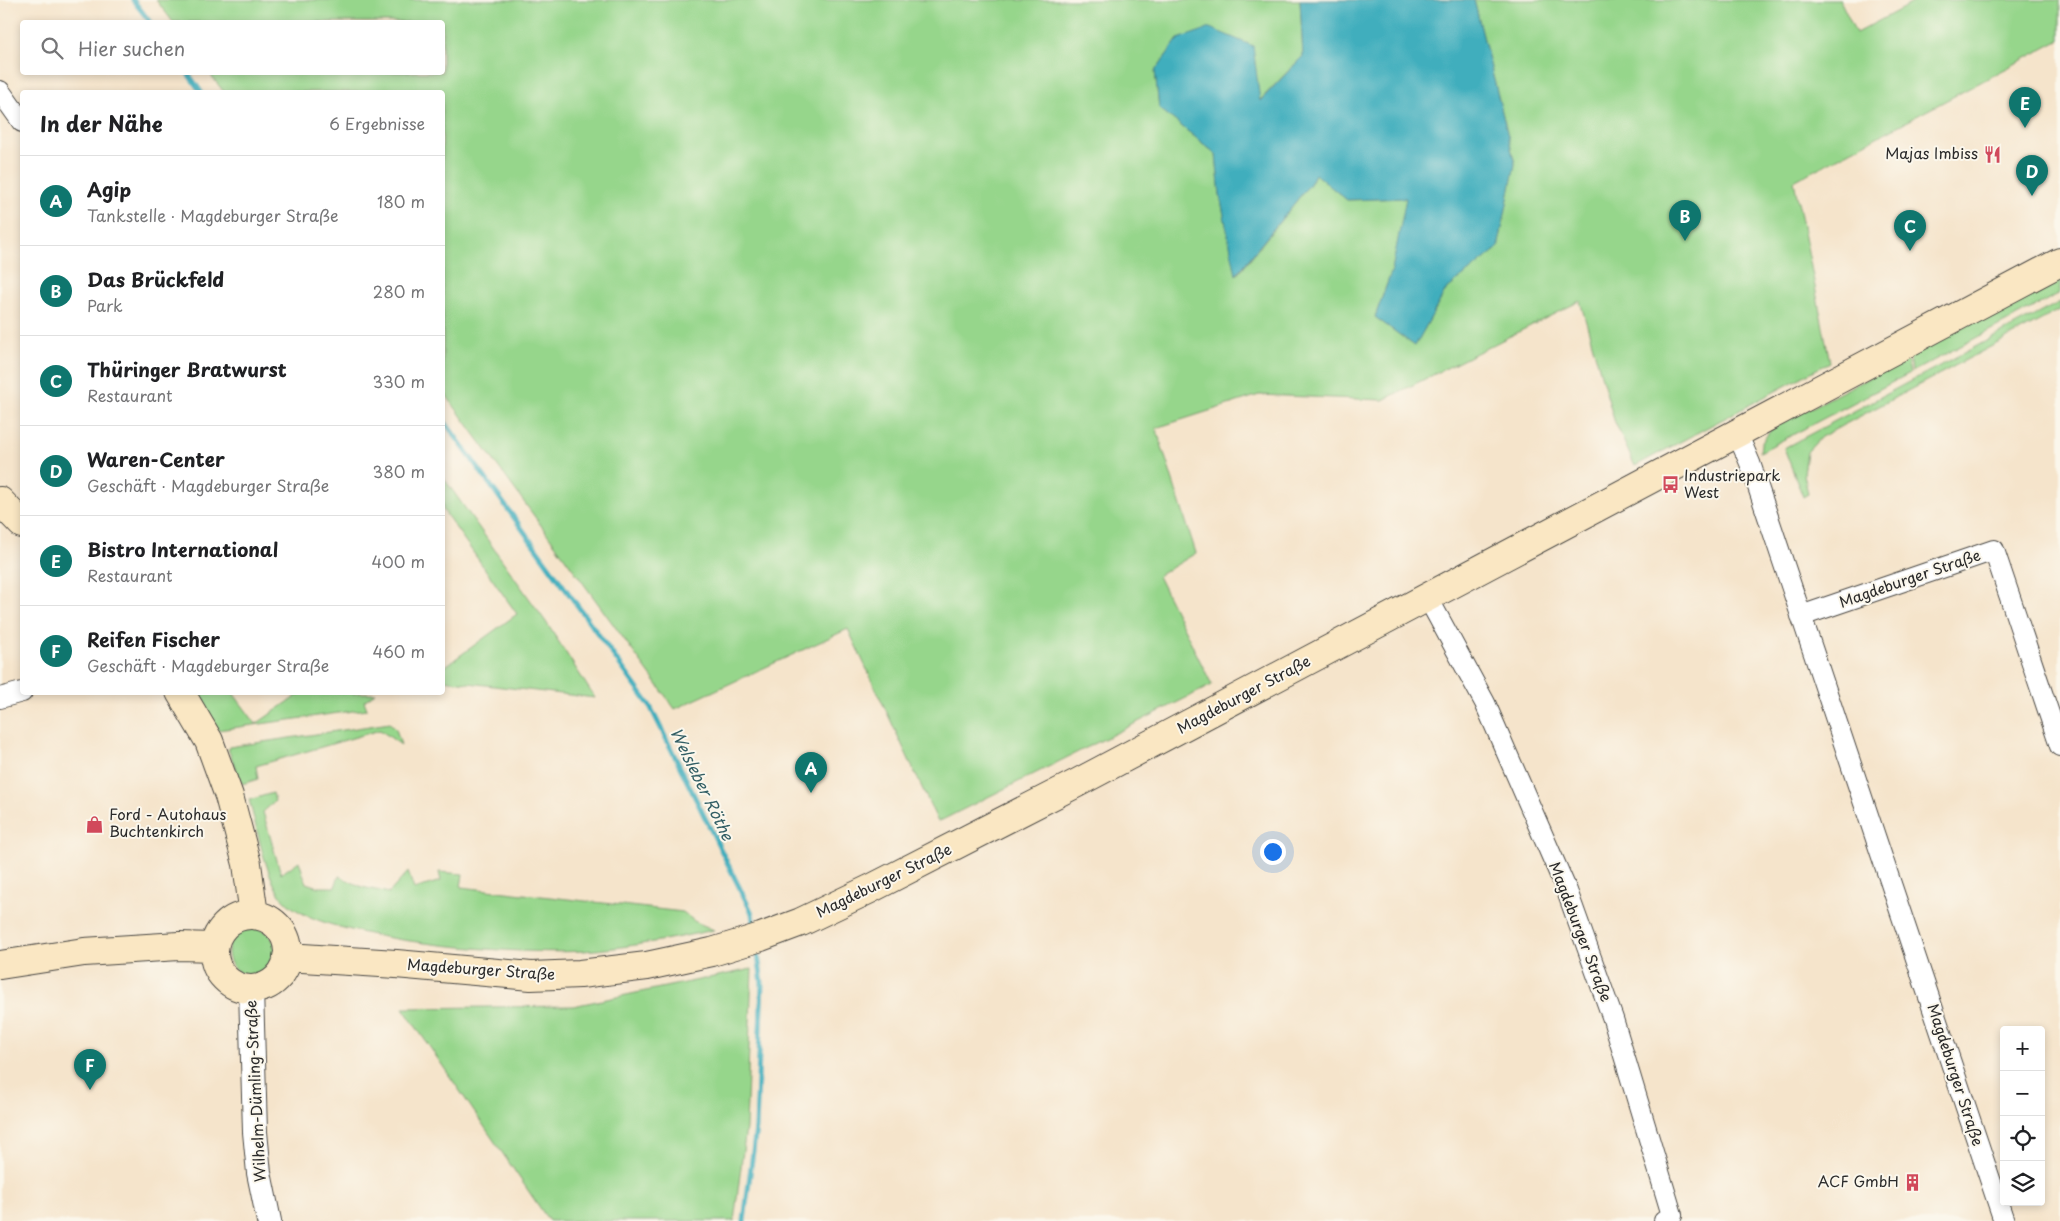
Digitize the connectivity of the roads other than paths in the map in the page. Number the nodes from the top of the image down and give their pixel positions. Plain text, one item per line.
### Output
1 (0, 91) edge
2 (20, 119) edge
3 (2060, 262) edge
4 (1737, 433) junction
5 (0, 501) edge
6 (20, 522) edge
7 (1428, 598) junction
8 (1801, 616) junction
9 (20, 693) edge
10 (182, 695) edge
11 (0, 698) edge
12 (2060, 746) edge
13 (254, 915) junction
14 (214, 947) junction
15 (287, 958) junction
16 (0, 965) edge
17 (251, 989) junction
18 (269, 1221) edge
19 (1664, 1221) edge
20 (2004, 1221) edge

1 - 2 street
3 - 4 main road, Magdeburger Straße
4 - 7 main road, Magdeburger Straße
4 - 8 street, Magdeburger Straße
5 - 6 main road
7 - 15 main road, Magdeburger Straße
7 - 19 street, Magdeburger Straße
8 - 12 street, Magdeburger Straße
8 - 20 street, Magdeburger Straße
9 - 11 street
10 - 13 main road
13 - 14 main road
13 - 15 main road
14 - 16 main road
14 - 17 main road
15 - 17 main road
17 - 18 street, Wilhelm-Dümling-Straße

